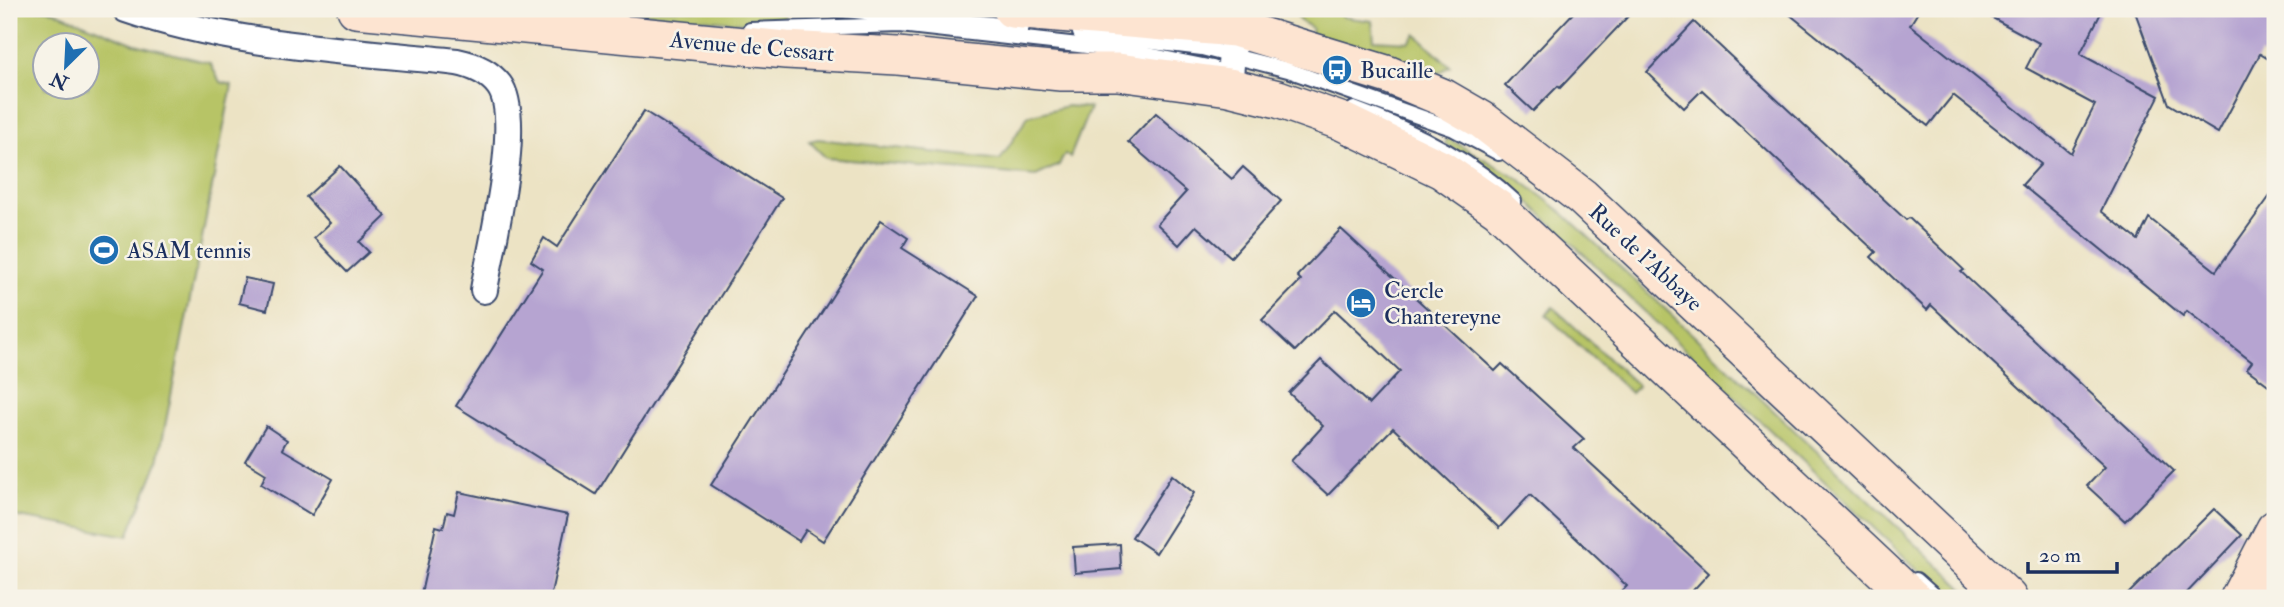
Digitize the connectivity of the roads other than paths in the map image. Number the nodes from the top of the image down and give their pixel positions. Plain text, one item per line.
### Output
1 (126, 9) edge
2 (356, 9) edge
3 (834, 9) edge
4 (1012, 9) edge
5 (731, 28) dead end
6 (1233, 50) edge
7 (1149, 75) joint
8 (1550, 191) dead end
9 (1524, 209) dead end
10 (484, 290) dead end
11 (2275, 529) edge
12 (1901, 586) edge
13 (1936, 598) edge
14 (2008, 598) edge
15 (2239, 598) edge

1 - 10 street
2 - 7 main road, Avenue de Cessart
3 - 6 lane
4 - 6 main road
5 - 6 lane
6 - 7 main road, Rue de l'Abbaye
6 - 8 lane
6 - 9 lane
6 - 12 main road, Rue de l'Abbaye
6 - 14 main road, Rue de l'Abbaye
11 - 15 main road
12 - 13 lane

